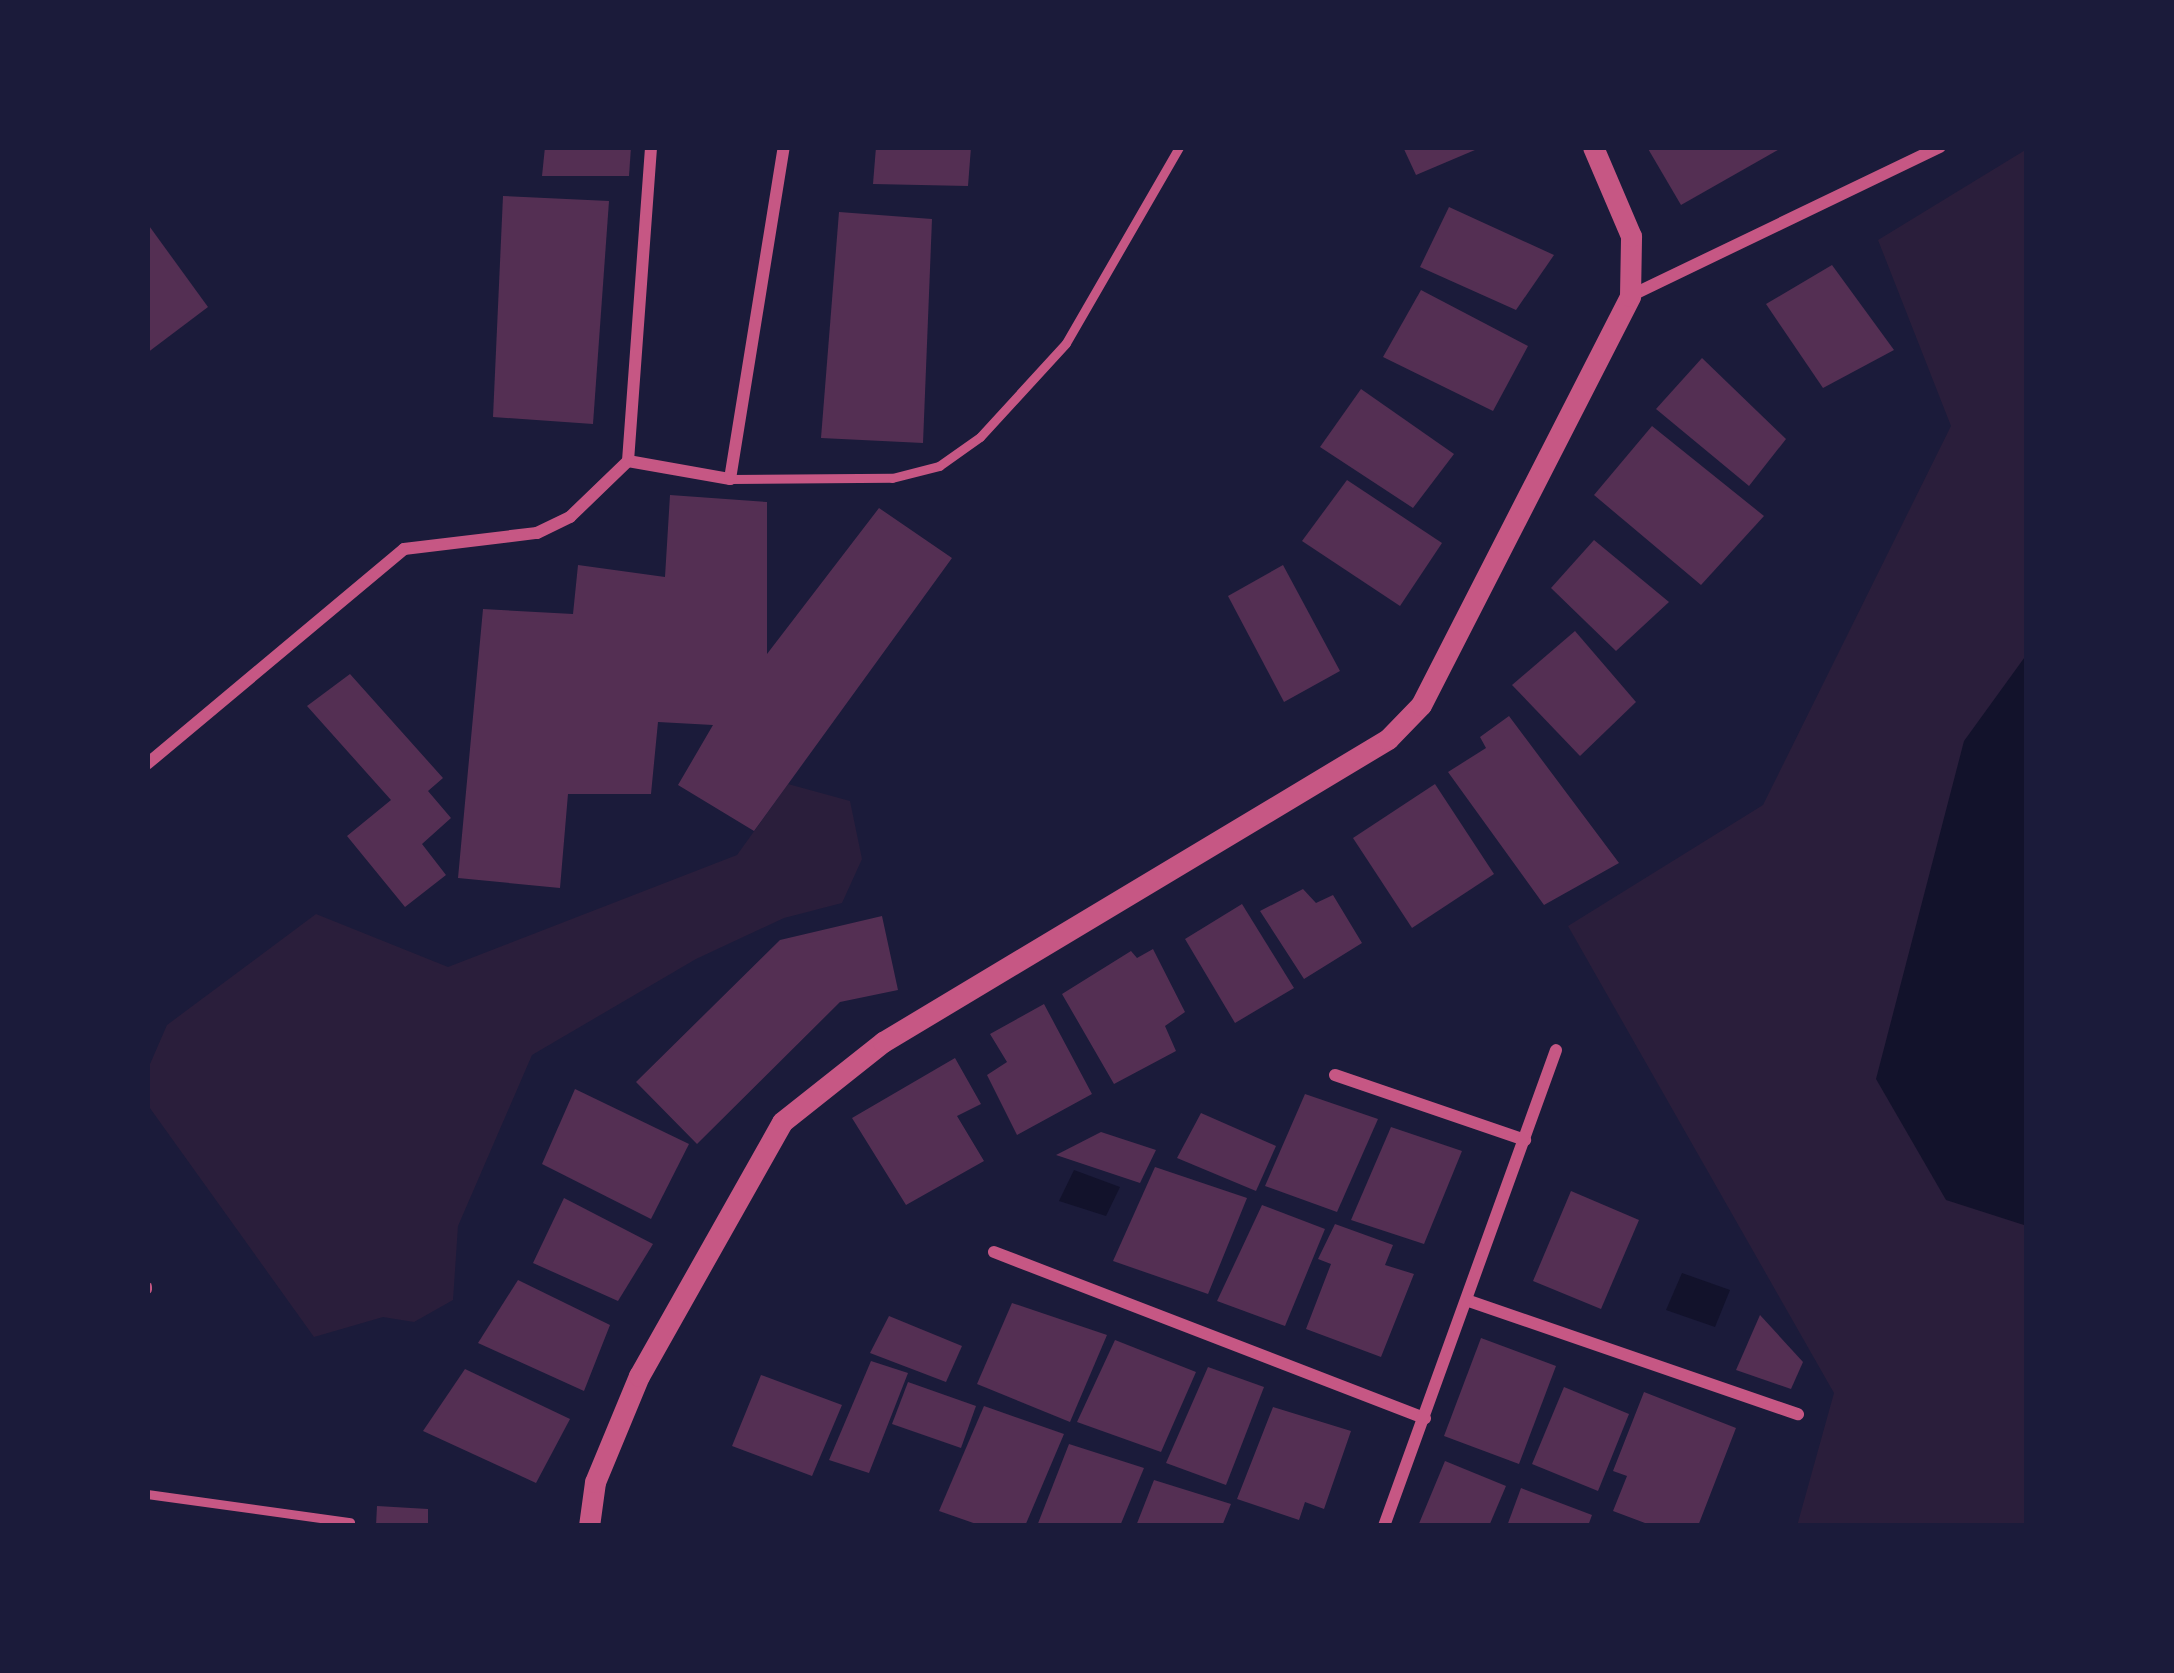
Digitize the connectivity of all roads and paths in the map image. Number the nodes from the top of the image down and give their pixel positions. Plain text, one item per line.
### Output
1 (651, 147) edge
2 (784, 147) edge
3 (1179, 147) edge
4 (1593, 147) edge
5 (1940, 147) edge
6 (1630, 296) junction
7 (628, 461) junction
8 (730, 479) junction
9 (147, 764) edge
10 (1556, 1050) dead end
11 (1335, 1075) dead end
12 (1525, 1139) junction
13 (994, 1252) dead end
14 (1468, 1301) junction
15 (1798, 1414) dead end
16 (1425, 1418) junction
17 (147, 1494) edge
18 (350, 1522) dead end
19 (589, 1526) edge
20 (1384, 1526) edge

1 - 7 street
2 - 8 street
3 - 8 lane
4 - 6 street
5 - 6 street
6 - 19 street
7 - 8 street
7 - 9 street
10 - 12 street
11 - 12 street
12 - 14 street
13 - 16 street
14 - 15 street
14 - 16 street
16 - 20 street
17 - 18 lane

